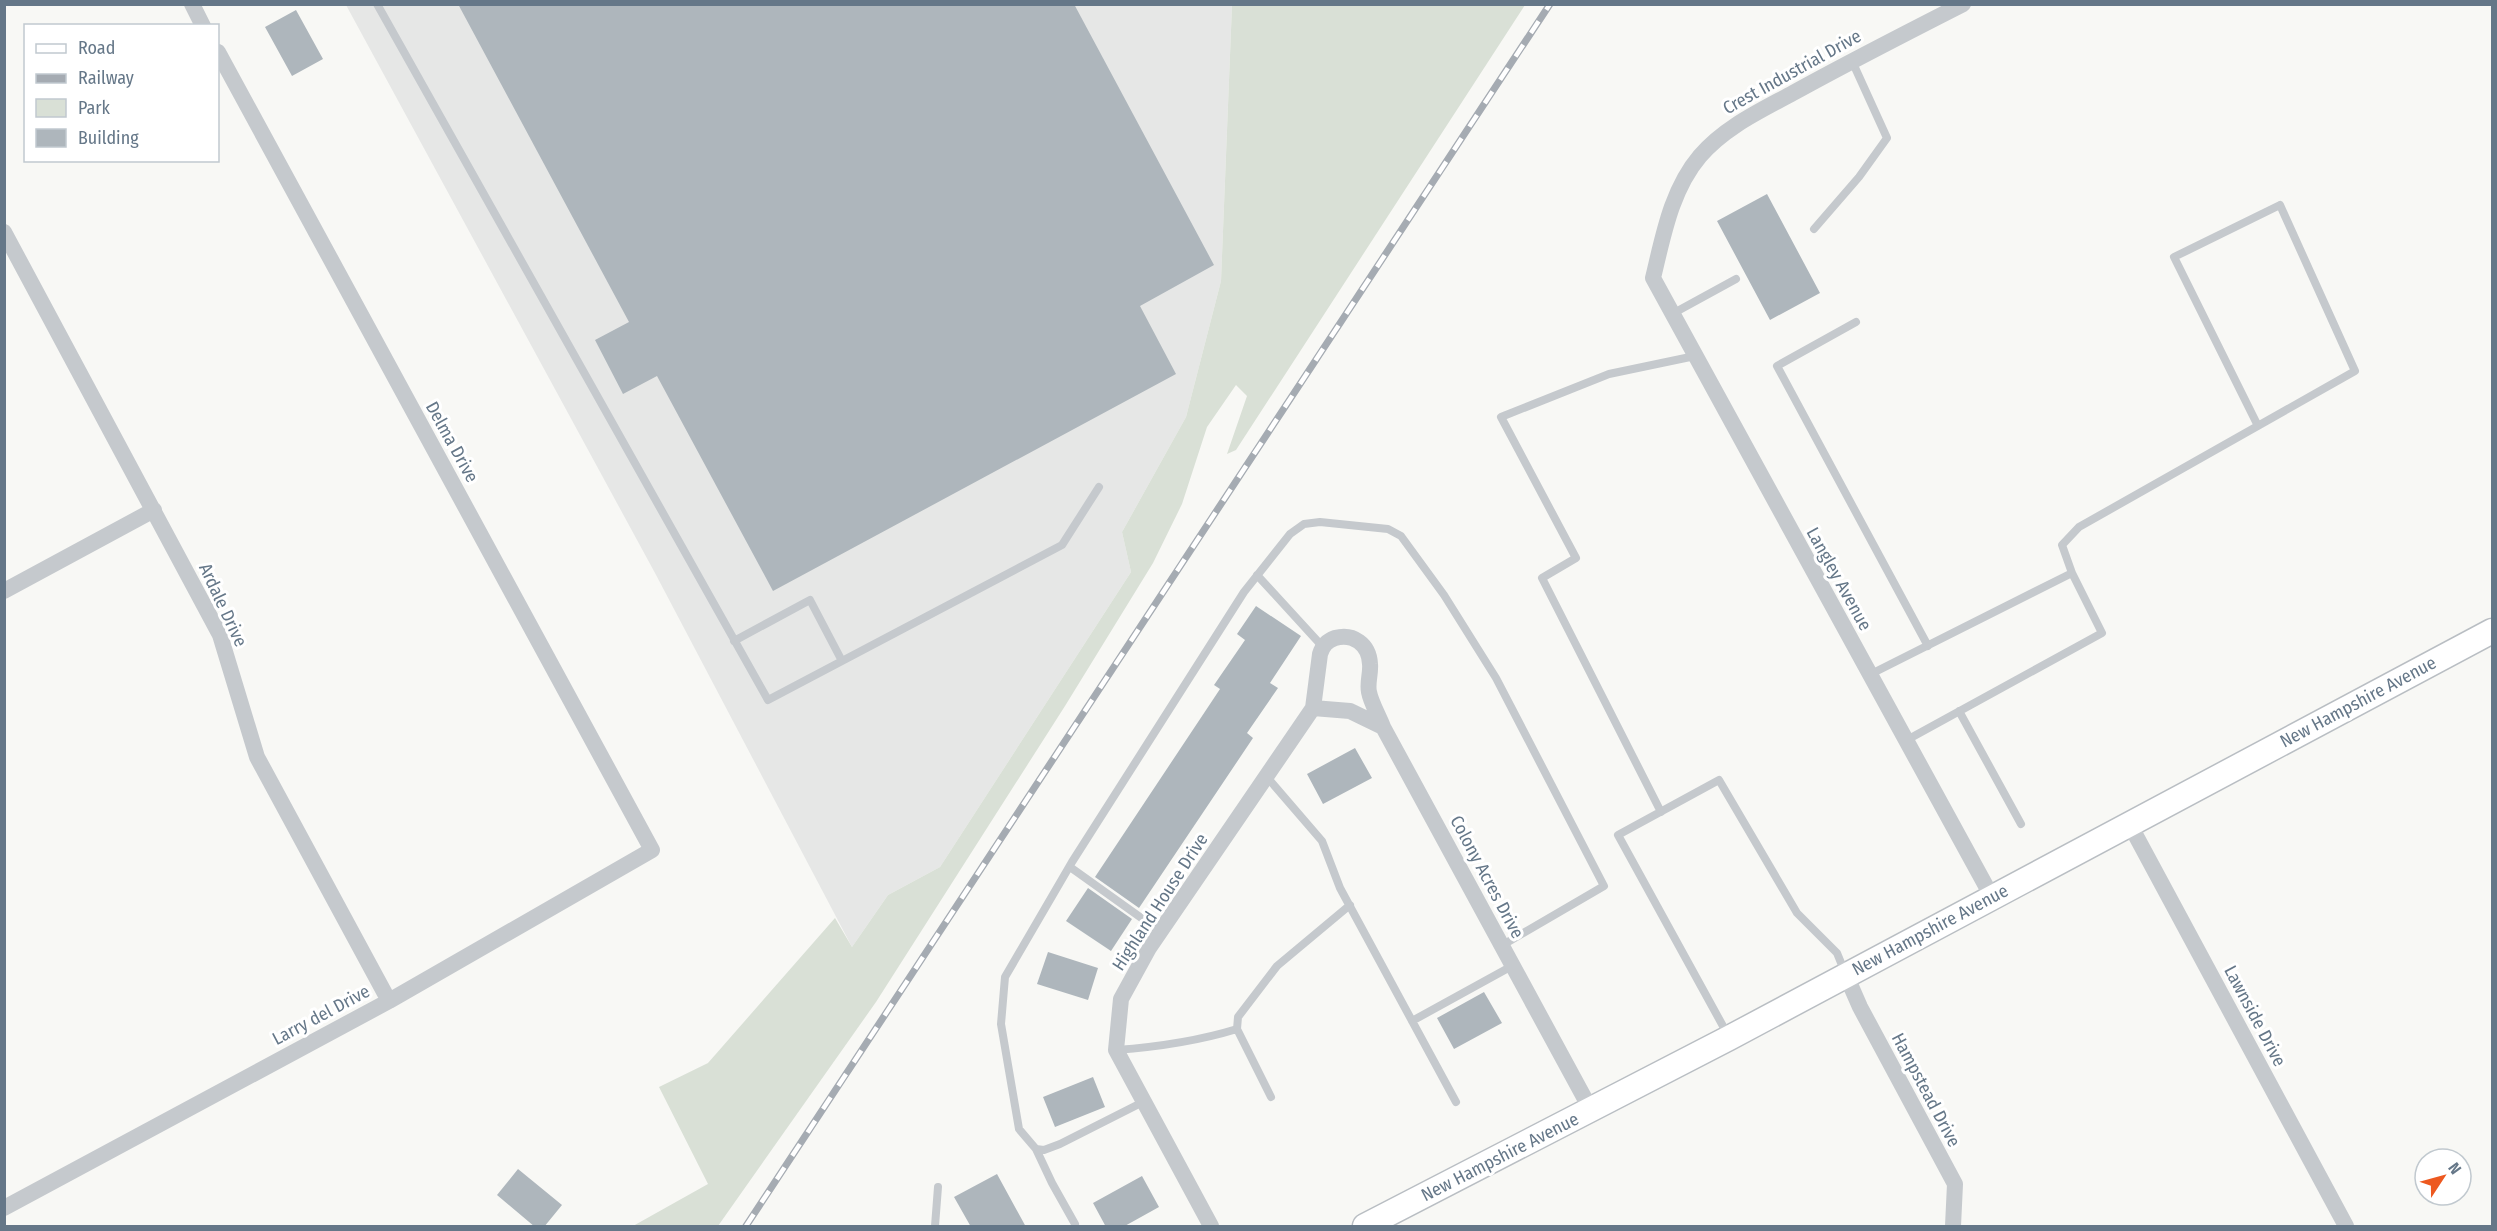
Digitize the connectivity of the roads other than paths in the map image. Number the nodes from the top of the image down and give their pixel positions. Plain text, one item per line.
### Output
1 (192, 4) edge
2 (377, 4) edge
3 (1963, 4) edge
4 (202, 24) edge
5 (219, 54) edge
6 (1852, 60) junction
7 (1814, 229) dead end
8 (4, 232) edge
9 (1653, 278) joint
10 (1736, 279) dead end
11 (1672, 314) junction
12 (1856, 322) dead end
13 (1695, 356) junction
14 (2258, 426) junction
15 (1099, 487) dead end
16 (154, 510) junction
17 (2072, 573) junction
18 (1257, 575) junction
19 (4, 591) edge
20 (2493, 631) edge
21 (734, 641) junction
22 (1928, 645) junction
23 (1322, 646) junction
24 (842, 661) junction
25 (1869, 675) junction
26 (1313, 708) junction
27 (1959, 711) junction
28 (1383, 727) junction
29 (1905, 741) junction
30 (1266, 777) junction
31 (1661, 812) junction
32 (2129, 823) junction
33 (2021, 824) dead end
34 (652, 850) joint
35 (1070, 867) junction
36 (1992, 897) junction
37 (1350, 905) junction
38 (1161, 932) junction
39 (1502, 946) junction
40 (1512, 966) junction
41 (1846, 975) junction
42 (388, 1001) junction
43 (1412, 1021) junction
44 (1237, 1029) junction
45 (1730, 1038) junction
46 (1116, 1050) junction
47 (1271, 1097) dead end
48 (1143, 1102) junction
49 (1456, 1102) dead end
50 (1591, 1110) junction
51 (1036, 1149) junction
52 (938, 1187) dead end
53 (4, 1208) edge
54 (1075, 1224) dead end
55 (935, 1227) edge
56 (1211, 1227) edge
57 (1365, 1227) edge
58 (1953, 1227) edge
59 (2346, 1227) edge

1 - 4 street
2 - 21 lane
3 - 6 street, Crest Industrial Drive
5 - 34 street, Delma Drive
6 - 7 lane
6 - 9 street, Crest Industrial Drive
8 - 16 street, Ardale Drive
9 - 11 street, Langley Avenue
10 - 11 lane
11 - 13 street, Langley Avenue
12 - 22 lane
13 - 25 street, Langley Avenue
13 - 31 lane
14 - 14 lane
14 - 17 lane
15 - 24 lane
16 - 19 street
16 - 42 street, Ardale Drive
17 - 22 lane
17 - 27 lane
18 - 23 lane
18 - 35 lane
18 - 39 lane
20 - 32 street, New Hampshire Avenue
21 - 24 lane
21 - 24 lane
22 - 25 lane
23 - 26 street
23 - 28 street, Colony Acres Drive
25 - 29 street, Langley Avenue
26 - 28 street
26 - 30 street, Highland House Drive
27 - 29 lane
27 - 33 lane
28 - 39 street, Colony Acres Drive
29 - 36 street, Langley Avenue
30 - 37 lane
30 - 38 street, Highland House Drive
31 - 41 lane
31 - 45 lane
32 - 36 street, New Hampshire Avenue
32 - 59 street, Lawnside Drive
34 - 42 street, Larry del Drive
35 - 38 lane
35 - 51 lane
36 - 41 street, New Hampshire Avenue
37 - 43 lane
37 - 44 lane
38 - 46 street, Highland House Drive
39 - 40 street, Colony Acres Drive
40 - 43 lane
40 - 50 street, Colony Acres Drive
41 - 45 street, New Hampshire Avenue
41 - 58 street, Hampstead Drive
42 - 53 street, Larry del Drive
43 - 49 lane
44 - 46 lane
44 - 47 lane
45 - 50 street, New Hampshire Avenue
46 - 48 street
48 - 51 lane
48 - 56 street
50 - 57 street, New Hampshire Avenue
51 - 54 lane
52 - 55 lane

